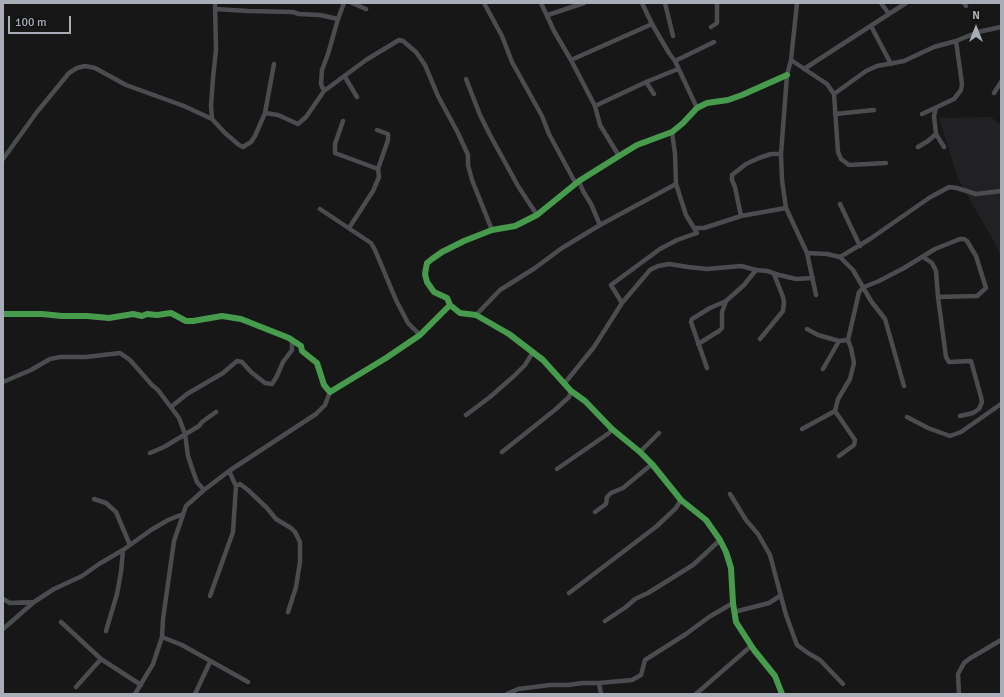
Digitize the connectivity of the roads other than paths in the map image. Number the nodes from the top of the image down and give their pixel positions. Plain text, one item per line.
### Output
1 (215, 3) edge
2 (344, 3) edge
3 (352, 3) edge
4 (484, 3) edge
5 (541, 3) edge
6 (584, 3) edge
7 (642, 3) edge
8 (665, 3) edge
9 (717, 3) edge
10 (797, 3) edge
11 (881, 3) edge
12 (906, 3) edge
13 (215, 9) junction
14 (366, 9) dead end
15 (889, 14) junction
16 (548, 15) junction
17 (338, 19) junction
18 (652, 24) junction
19 (871, 26) junction
20 (711, 27) dead end
21 (1001, 27) edge
22 (673, 36) dead end
23 (956, 41) junction
24 (714, 42) dead end
25 (571, 60) junction
26 (791, 60) junction
27 (675, 61) junction
28 (274, 64) dead end
29 (891, 64) junction
30 (804, 68) junction
31 (678, 69) junction
32 (787, 74) junction
33 (345, 77) junction
34 (466, 79) dead end
35 (646, 82) junction
36 (1001, 82) edge
37 (324, 91) junction
38 (994, 93) dead end
39 (654, 94) dead end
40 (834, 94) junction
41 (357, 97) dead end
42 (594, 106) junction
43 (697, 108) junction
44 (936, 108) junction
45 (874, 110) dead end
46 (265, 113) junction
47 (835, 114) junction
48 (922, 114) dead end
49 (212, 119) junction
50 (343, 121) dead end
51 (378, 130) dead end
52 (672, 132) junction
53 (936, 134) junction
54 (918, 147) dead end
55 (944, 148) dead end
56 (781, 154) junction
57 (619, 156) junction
58 (3, 159) edge
59 (886, 163) dead end
60 (378, 169) junction
61 (578, 183) junction
62 (676, 184) junction
63 (1001, 191) edge
64 (840, 204) dead end
65 (786, 208) junction
66 (320, 209) dead end
67 (537, 215) junction
68 (741, 216) junction
69 (600, 225) junction
70 (349, 228) junction
71 (694, 228) junction
72 (492, 230) junction
73 (860, 246) junction
74 (806, 253) junction
75 (924, 257) junction
76 (840, 258) junction
77 (756, 270) junction
78 (774, 274) junction
79 (812, 278) junction
80 (864, 287) junction
81 (816, 295) dead end
82 (938, 297) junction
83 (726, 300) junction
84 (622, 303) junction
85 (450, 305) junction
86 (3, 314) edge
87 (476, 315) junction
88 (807, 329) dead end
89 (420, 335) junction
90 (760, 339) dead end
91 (292, 340) junction
92 (848, 340) junction
93 (839, 341) junction
94 (698, 344) junction
95 (533, 352) junction
96 (707, 368) dead end
97 (822, 369) dead end
98 (3, 382) edge
99 (564, 384) junction
100 (904, 386) dead end
101 (571, 391) junction
102 (330, 392) junction
103 (1001, 404) edge
104 (171, 407) junction
105 (835, 411) junction
106 (216, 412) dead end
107 (466, 415) dead end
108 (960, 416) dead end
109 (907, 417) dead end
110 (612, 429) junction
111 (802, 429) dead end
112 (659, 433) dead end
113 (185, 434) junction
114 (502, 452) dead end
115 (640, 452) junction
116 (150, 453) dead end
117 (839, 456) dead end
118 (652, 464) junction
119 (557, 469) dead end
120 (229, 471) junction
121 (236, 486) junction
122 (204, 490) junction
123 (730, 494) dead end
124 (94, 499) dead end
125 (681, 500) junction
126 (595, 512) dead end
127 (183, 514) junction
128 (720, 540) junction
129 (130, 545) junction
130 (123, 550) junction
131 (569, 593) dead end
132 (210, 596) dead end
133 (780, 596) junction
134 (3, 599) edge
135 (34, 602) junction
136 (732, 603) junction
137 (288, 612) dead end
138 (734, 612) junction
139 (605, 621) dead end
140 (61, 622) dead end
141 (3, 629) edge
142 (106, 632) dead end
143 (162, 637) junction
144 (1001, 640) edge
145 (751, 646) junction
146 (101, 659) junction
147 (210, 662) junction
148 (248, 682) dead end
149 (599, 683) junction
150 (843, 684) dead end
151 (141, 685) junction
152 (76, 687) dead end
153 (780, 693) edge
154 (136, 694) edge
155 (195, 694) edge
156 (507, 694) edge
157 (601, 694) edge
158 (696, 694) edge
159 (959, 694) edge

1 - 13 street
2 - 17 street
3 - 14 street
4 - 61 street
5 - 16 street
6 - 16 street
7 - 18 street
8 - 22 street
9 - 20 street
10 - 26 street
11 - 15 street
12 - 15 street
13 - 17 street
13 - 49 street
15 - 19 street
16 - 25 street
17 - 37 street
18 - 25 street
18 - 27 street
19 - 29 street
19 - 30 street
21 - 23 street
23 - 29 street
23 - 44 street
24 - 27 street
25 - 42 street
26 - 30 street
26 - 32 street
27 - 31 street
28 - 46 street
29 - 40 street
30 - 40 street
31 - 35 street
31 - 43 street
32 - 43 street
32 - 56 street
33 - 37 street
33 - 41 street
33 - 72 street
34 - 67 street
35 - 39 street
35 - 42 street
36 - 38 street
37 - 46 street
40 - 47 street
42 - 57 street
43 - 52 street
44 - 48 street
44 - 53 street
45 - 47 street
46 - 49 street
47 - 59 street
49 - 58 street
50 - 60 street
51 - 60 street
52 - 57 street
52 - 62 street
53 - 54 street
53 - 55 street
56 - 65 street
56 - 68 street
57 - 61 street
60 - 70 street
61 - 67 street
61 - 69 street
62 - 69 street
62 - 71 street
63 - 73 street
64 - 73 street
65 - 68 street
65 - 74 street
66 - 70 street
67 - 72 street
68 - 71 street
69 - 87 street
70 - 89 street
71 - 84 street
72 - 85 street
73 - 76 street
74 - 76 street
74 - 79 street
75 - 80 street
75 - 82 street
75 - 82 street
76 - 80 street
77 - 78 street
77 - 83 street
77 - 84 street
78 - 79 street
78 - 90 street
79 - 81 street
80 - 92 street
80 - 100 street
82 - 108 street
83 - 94 street
83 - 94 street
84 - 99 street
85 - 87 street
85 - 89 street
86 - 91 street
87 - 95 street
88 - 93 street
89 - 102 street
91 - 102 street
91 - 104 street
92 - 93 street
92 - 105 street
93 - 97 street
94 - 96 street
95 - 99 street
95 - 107 street
98 - 104 street
99 - 101 street
101 - 110 street
101 - 114 street
102 - 120 street
103 - 109 street
104 - 113 street
105 - 111 street
105 - 117 street
106 - 113 street
110 - 115 street
110 - 119 street
112 - 115 street
113 - 116 street
113 - 122 street
115 - 118 street
118 - 125 street
118 - 126 street
120 - 121 street
120 - 122 street
121 - 132 street
121 - 137 street
122 - 127 street
123 - 133 street
124 - 129 street
125 - 128 street
125 - 131 street
127 - 129 street
127 - 143 street
128 - 136 street
128 - 139 street
129 - 130 street
130 - 135 street
130 - 142 street
133 - 138 street
133 - 150 street
134 - 135 street
135 - 141 street
136 - 138 street
136 - 149 street
138 - 145 street
140 - 146 street
143 - 147 street
143 - 151 street
144 - 159 street
145 - 153 street
145 - 158 street
146 - 151 street
146 - 152 street
147 - 148 street
147 - 155 street
149 - 156 street
149 - 157 street
151 - 154 street

